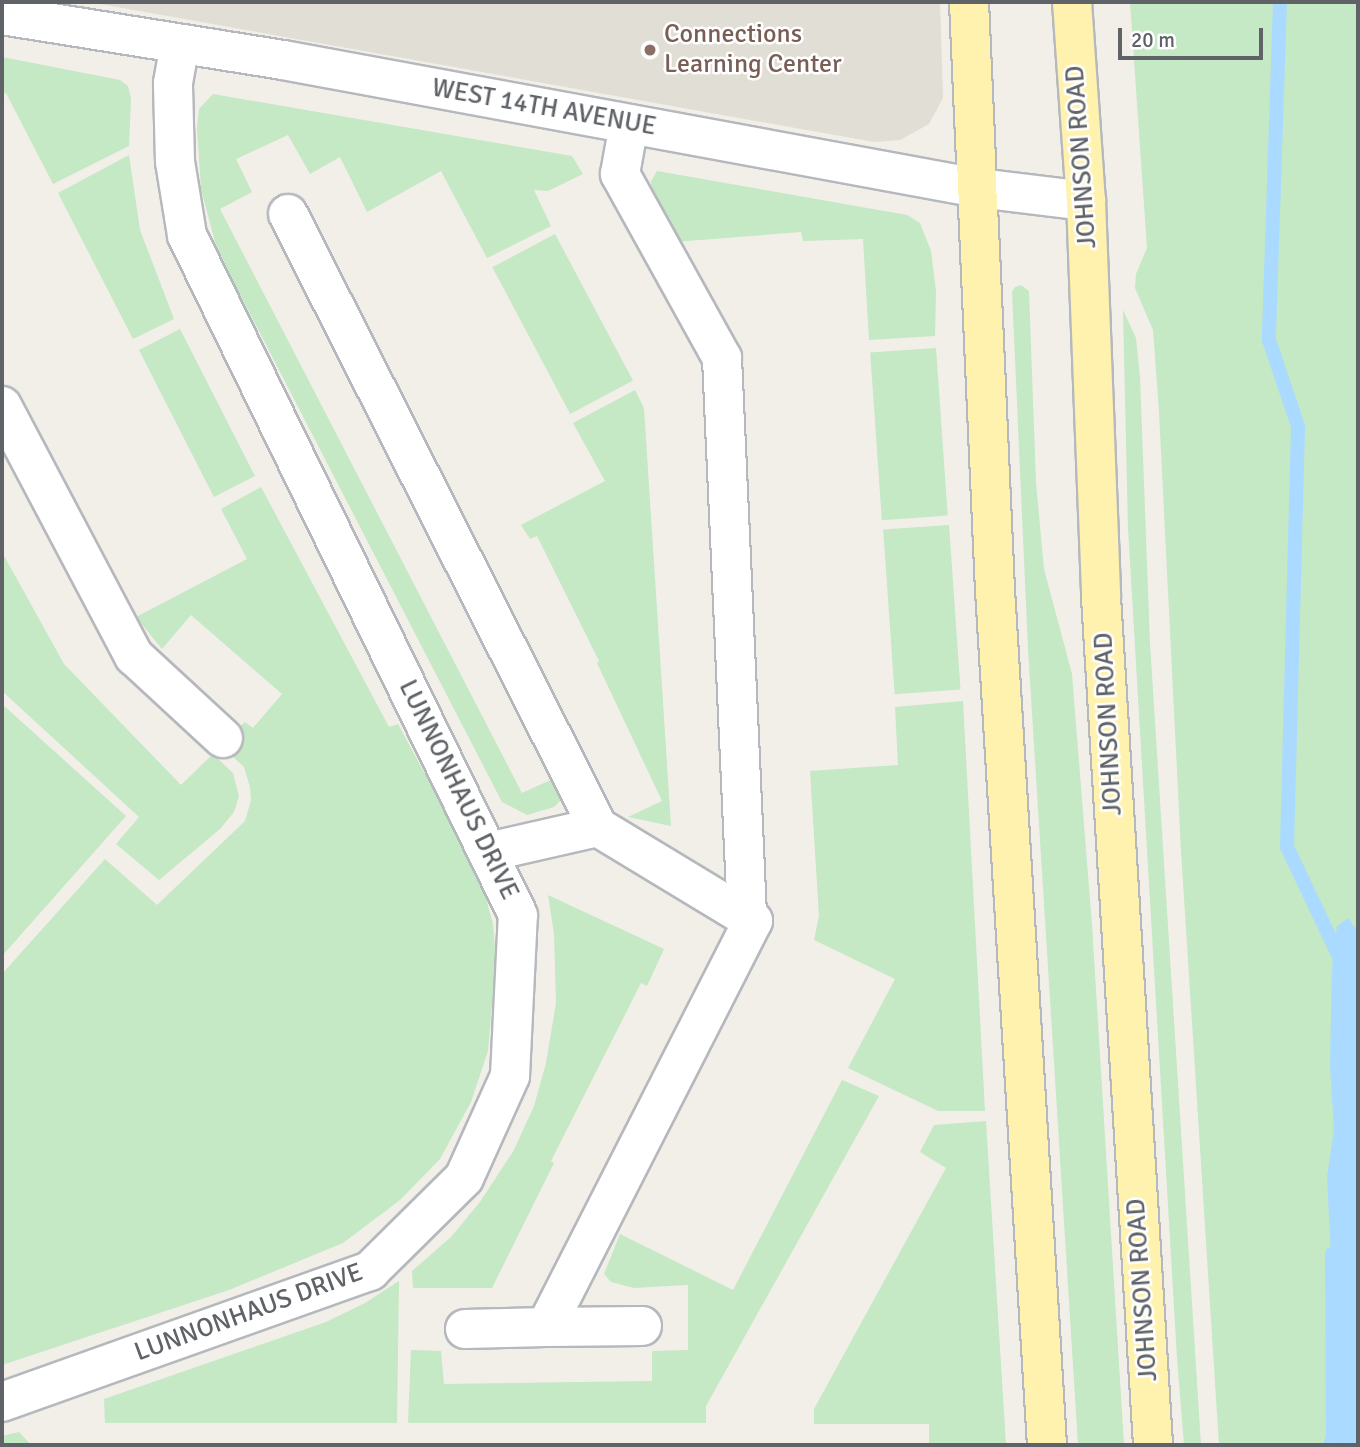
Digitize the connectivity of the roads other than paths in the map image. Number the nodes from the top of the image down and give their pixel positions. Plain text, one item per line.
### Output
1 (969, 2) edge
2 (1072, 2) edge
3 (2, 15) edge
4 (180, 45) junction
5 (629, 124) junction
6 (978, 188) junction
7 (1086, 201) junction
8 (288, 214) dead end
9 (2, 406) edge
10 (223, 738) dead end
11 (598, 827) junction
12 (488, 852) junction
13 (747, 916) junction
14 (642, 1326) dead end
15 (546, 1327) junction
16 (465, 1329) dead end
17 (2, 1402) edge
18 (1047, 1445) edge
19 (1153, 1445) edge

1 - 6 main road
2 - 7 main road, JOHNSON ROAD
3 - 4 street, WEST 14TH AVENUE
4 - 5 street, WEST 14TH AVENUE
4 - 12 street, LUNNONHAUS DRIVE
5 - 6 street, WEST 14TH AVENUE
5 - 13 street
6 - 7 street, WEST 14TH AVENUE
6 - 18 main road
7 - 19 main road, JOHNSON ROAD
8 - 11 street
9 - 10 street
11 - 12 street
11 - 13 street
12 - 17 street, LUNNONHAUS DRIVE
13 - 15 street
14 - 15 street
15 - 16 street

